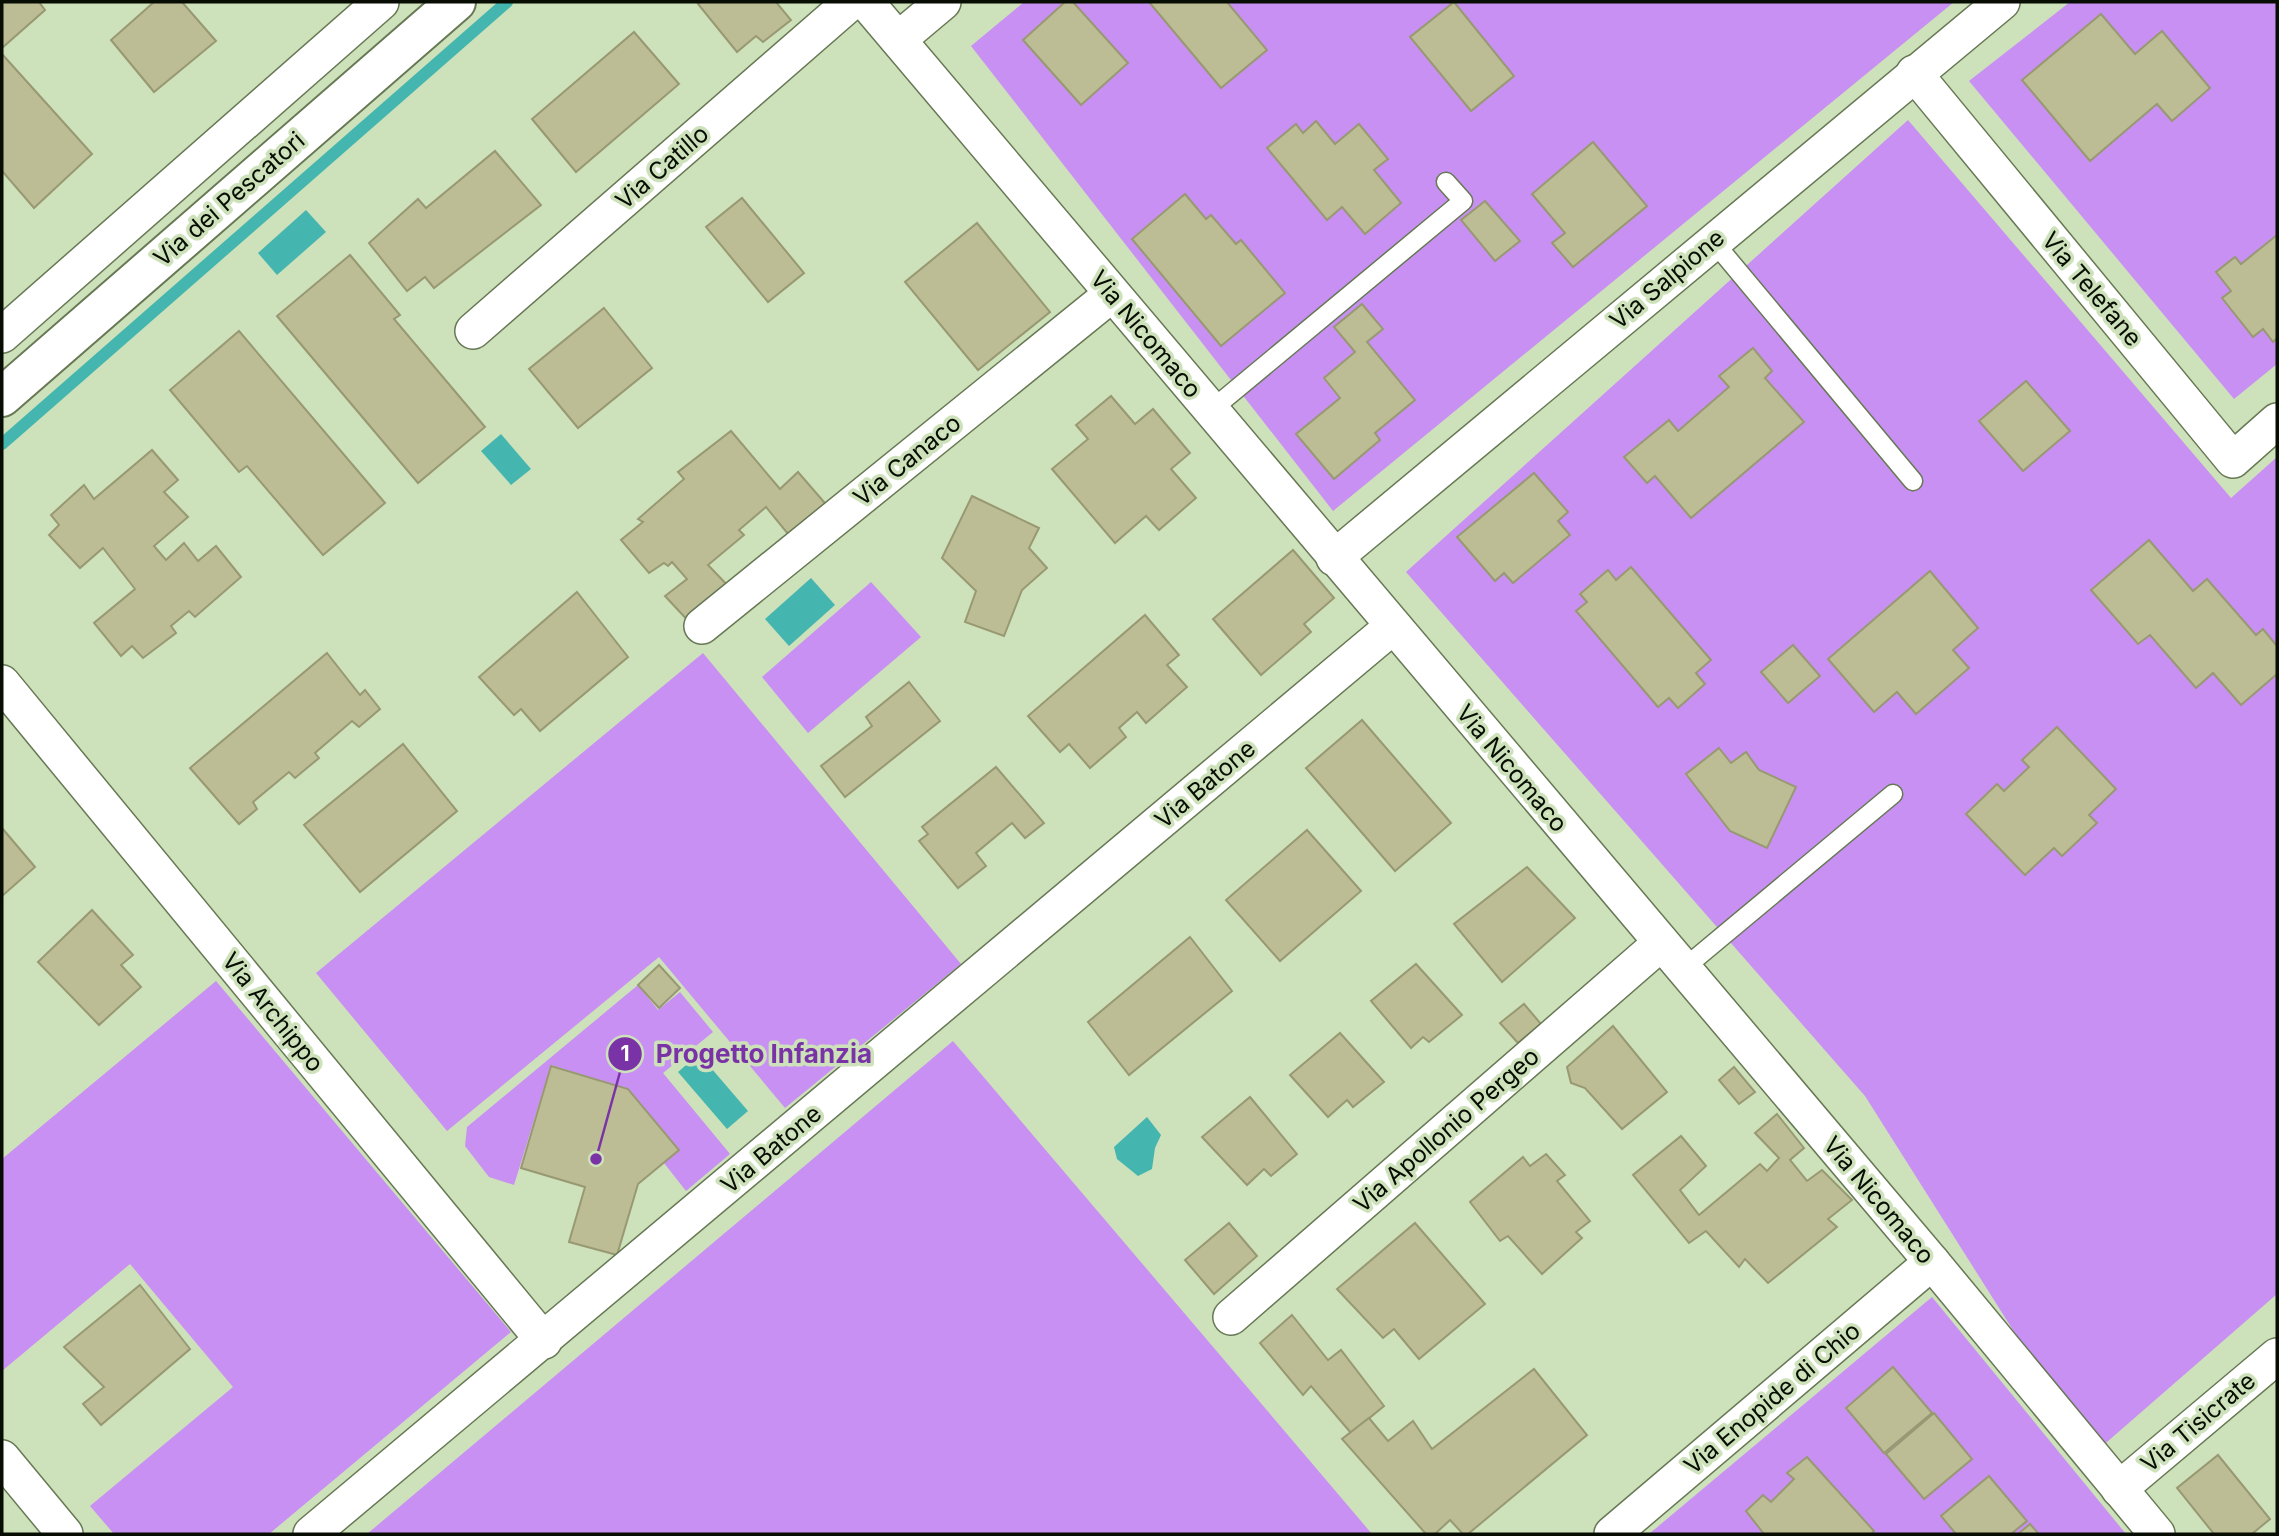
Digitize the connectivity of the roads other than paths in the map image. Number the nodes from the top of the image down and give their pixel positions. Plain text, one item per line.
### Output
1 (381, 2) edge
2 (456, 2) edge
3 (851, 2) edge
4 (866, 2) edge
5 (943, 2) edge
6 (2002, 2) edge
7 (899, 39) junction
8 (1914, 74) junction
9 (1446, 181) dead end
10 (1713, 241) junction
11 (1112, 294) junction
12 (472, 331) dead end
13 (2, 335) edge
14 (2, 397) edge
15 (1210, 411) junction
16 (2277, 421) edge
17 (1913, 481) dead end
18 (1334, 558) junction
19 (702, 626) dead end
20 (1392, 627) junction
21 (2, 683) edge
22 (1893, 794) dead end
23 (1661, 943) junction
24 (1683, 969) junction
25 (1932, 1262) junction
26 (1231, 1317) dead end
27 (544, 1341) junction
28 (2277, 1356) edge
29 (2, 1458) edge
30 (2119, 1489) junction
31 (65, 1534) edge
32 (311, 1534) edge
33 (1612, 1534) edge
34 (2157, 1534) edge

1 - 13 street, Via dei Pescatori
2 - 14 street, Via dei Pescatori
3 - 12 street, Via Catillo
4 - 7 street, Via Nicomaco
5 - 7 street
6 - 8 street, Via Salpione
7 - 11 street, Via Nicomaco
8 - 10 street, Via Salpione
8 - 16 street, Via Telefane
9 - 15 lane
10 - 17 lane
10 - 18 street, Via Salpione
11 - 15 street, Via Nicomaco
11 - 19 street, Via Canaco
15 - 18 street, Via Nicomaco
18 - 20 street, Via Nicomaco
20 - 23 street, Via Nicomaco
20 - 27 street, Via Batone
21 - 27 street, Via Archippo
22 - 24 lane
23 - 24 street, Via Nicomaco
23 - 26 street, Via Apollonio Pergeo
24 - 25 street, Via Nicomaco
25 - 30 street, Via Nicomaco
25 - 33 street, Via Enopide di Chio
27 - 32 street, Via Batone
28 - 30 street, Via Tisicrate
29 - 31 street
30 - 34 street, Via Nicomaco

